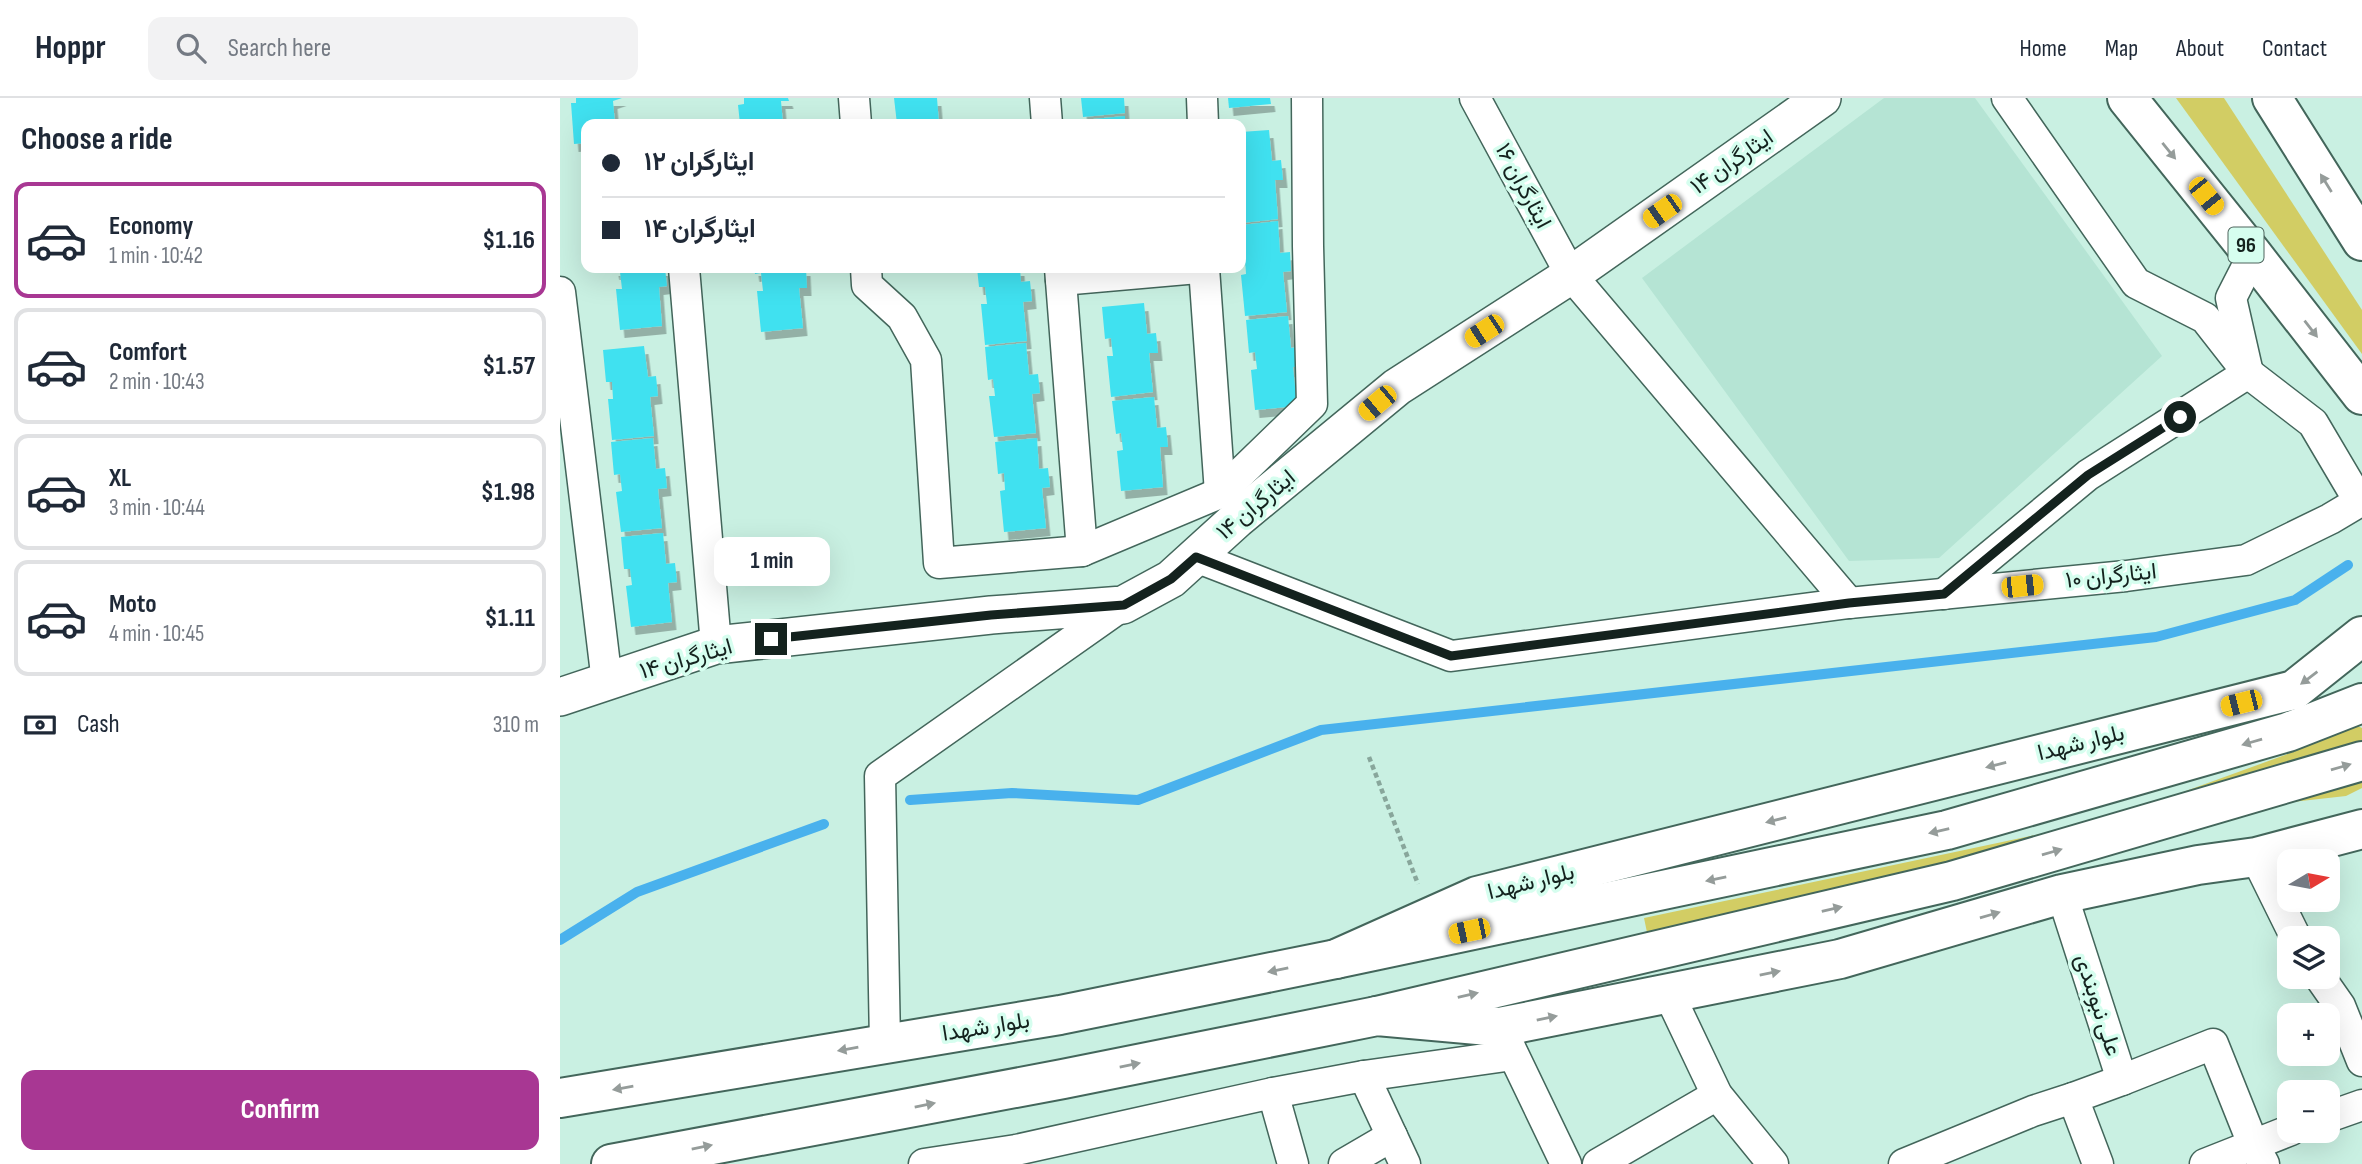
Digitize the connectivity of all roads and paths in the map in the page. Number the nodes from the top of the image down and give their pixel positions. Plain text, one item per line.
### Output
1 (854, 98) edge
2 (1045, 98) edge
3 (1202, 98) edge
4 (1307, 98) edge
5 (1475, 98) edge
6 (1822, 98) edge
7 (2007, 98) edge
8 (2127, 98) edge
9 (2272, 98) edge
10 (856, 119) edge
11 (1047, 119) edge
12 (1203, 119) edge
13 (2362, 240) edge
14 (2253, 255) junction
15 (684, 273) edge
16 (866, 273) edge
17 (1083, 273) edge
18 (1204, 273) edge
19 (1060, 274) edge
20 (1571, 275) junction
21 (560, 292) edge
22 (2248, 373) junction
23 (2362, 395) edge
24 (1220, 492) junction
25 (2360, 500) edge
26 (1082, 551) junction
27 (1196, 557) junction
28 (1944, 594) junction
29 (1849, 603) junction
30 (1124, 605) junction
31 (716, 645) junction
32 (2354, 653) edge
33 (607, 682) junction
34 (560, 697) edge
35 (2362, 703) edge
36 (1369, 757) dead end
37 (2362, 761) edge
38 (2362, 829) edge
39 (2256, 856) junction
40 (2062, 894) junction
41 (1430, 917) junction
42 (2290, 926) edge
43 (1336, 959) junction
44 (2335, 989) edge
45 (1668, 992) junction
46 (2351, 1002) edge
47 (1377, 1016) junction
48 (1507, 1041) junction
49 (885, 1043) junction
50 (2362, 1061) edge
51 (1364, 1076) junction
52 (2122, 1080) junction
53 (1273, 1093) junction
54 (1717, 1095) junction
55 (560, 1098) edge
56 (2073, 1098) junction
57 (2362, 1105) edge
58 (2340, 1113) edge
59 (1392, 1136) junction
60 (2277, 1140) edge
61 (2258, 1154) edge
62 (1017, 1157) edge
63 (611, 1164) edge
64 (925, 1164) edge
65 (1293, 1164) edge
66 (1344, 1164) edge
67 (1405, 1164) edge
68 (1566, 1164) edge
69 (1598, 1164) edge
70 (1773, 1164) edge
71 (1904, 1164) edge
72 (2098, 1164) edge
73 (2205, 1164) edge

1 - 10 street
2 - 11 street
3 - 12 street
4 - 24 street
5 - 20 street, ایثارگران ۱۶
6 - 20 street, ایثارگران ۱۴
7 - 22 street
8 -> 14 main road, 96
13 -> 9 main road
14 - 22 street
14 -> 23 main road, 96
15 - 31 street
16 - 26 street
17 - 19 street
18 - 24 street
19 - 26 street
20 - 27 street, ایثارگران ۱۴
20 - 29 street, ایثارگران ۱۶
21 - 33 street
22 - 25 street
22 - 28 street
24 - 26 street
25 - 28 street, ایثارگران ۱۰
27 - 29 street, ایثارگران ۱۰
27 - 30 street, ایثارگران ۱۴
28 - 29 street, ایثارگران ۱۰
30 - 31 street, ایثارگران ۱۴
30 - 49 street
31 - 33 street, ایثارگران ۱۴
32 -> 41 main road, بلوار شهدا
33 - 34 street, ایثارگران ۱۴
35 -> 43 main road
36 - 41 path
47 -> 37 main road
38 - 39 main road
39 - 40 main road
39 - 42 street
45 -> 40 main road
40 - 52 street, علی نبوبندی
41 - 43 main road, بلوار شهدا
43 -> 49 main road, بلوار شهدا
44 - 46 street
48 -> 45 main road
45 - 54 street
46 - 50 street
47 - 48 main road
63 -> 47 main road
48 - 51 street
48 - 68 street
49 -> 55 main road, بلوار شهدا
51 - 53 street
51 - 59 street
52 - 56 street, علی نبوبندی
52 - 61 street
53 - 62 street
53 - 65 street
54 - 69 street
54 - 70 street
56 - 71 street, علی نبوبندی
56 - 72 street
57 - 58 street
59 - 66 street
59 - 67 street
60 - 61 street
61 - 73 street
62 - 64 street

